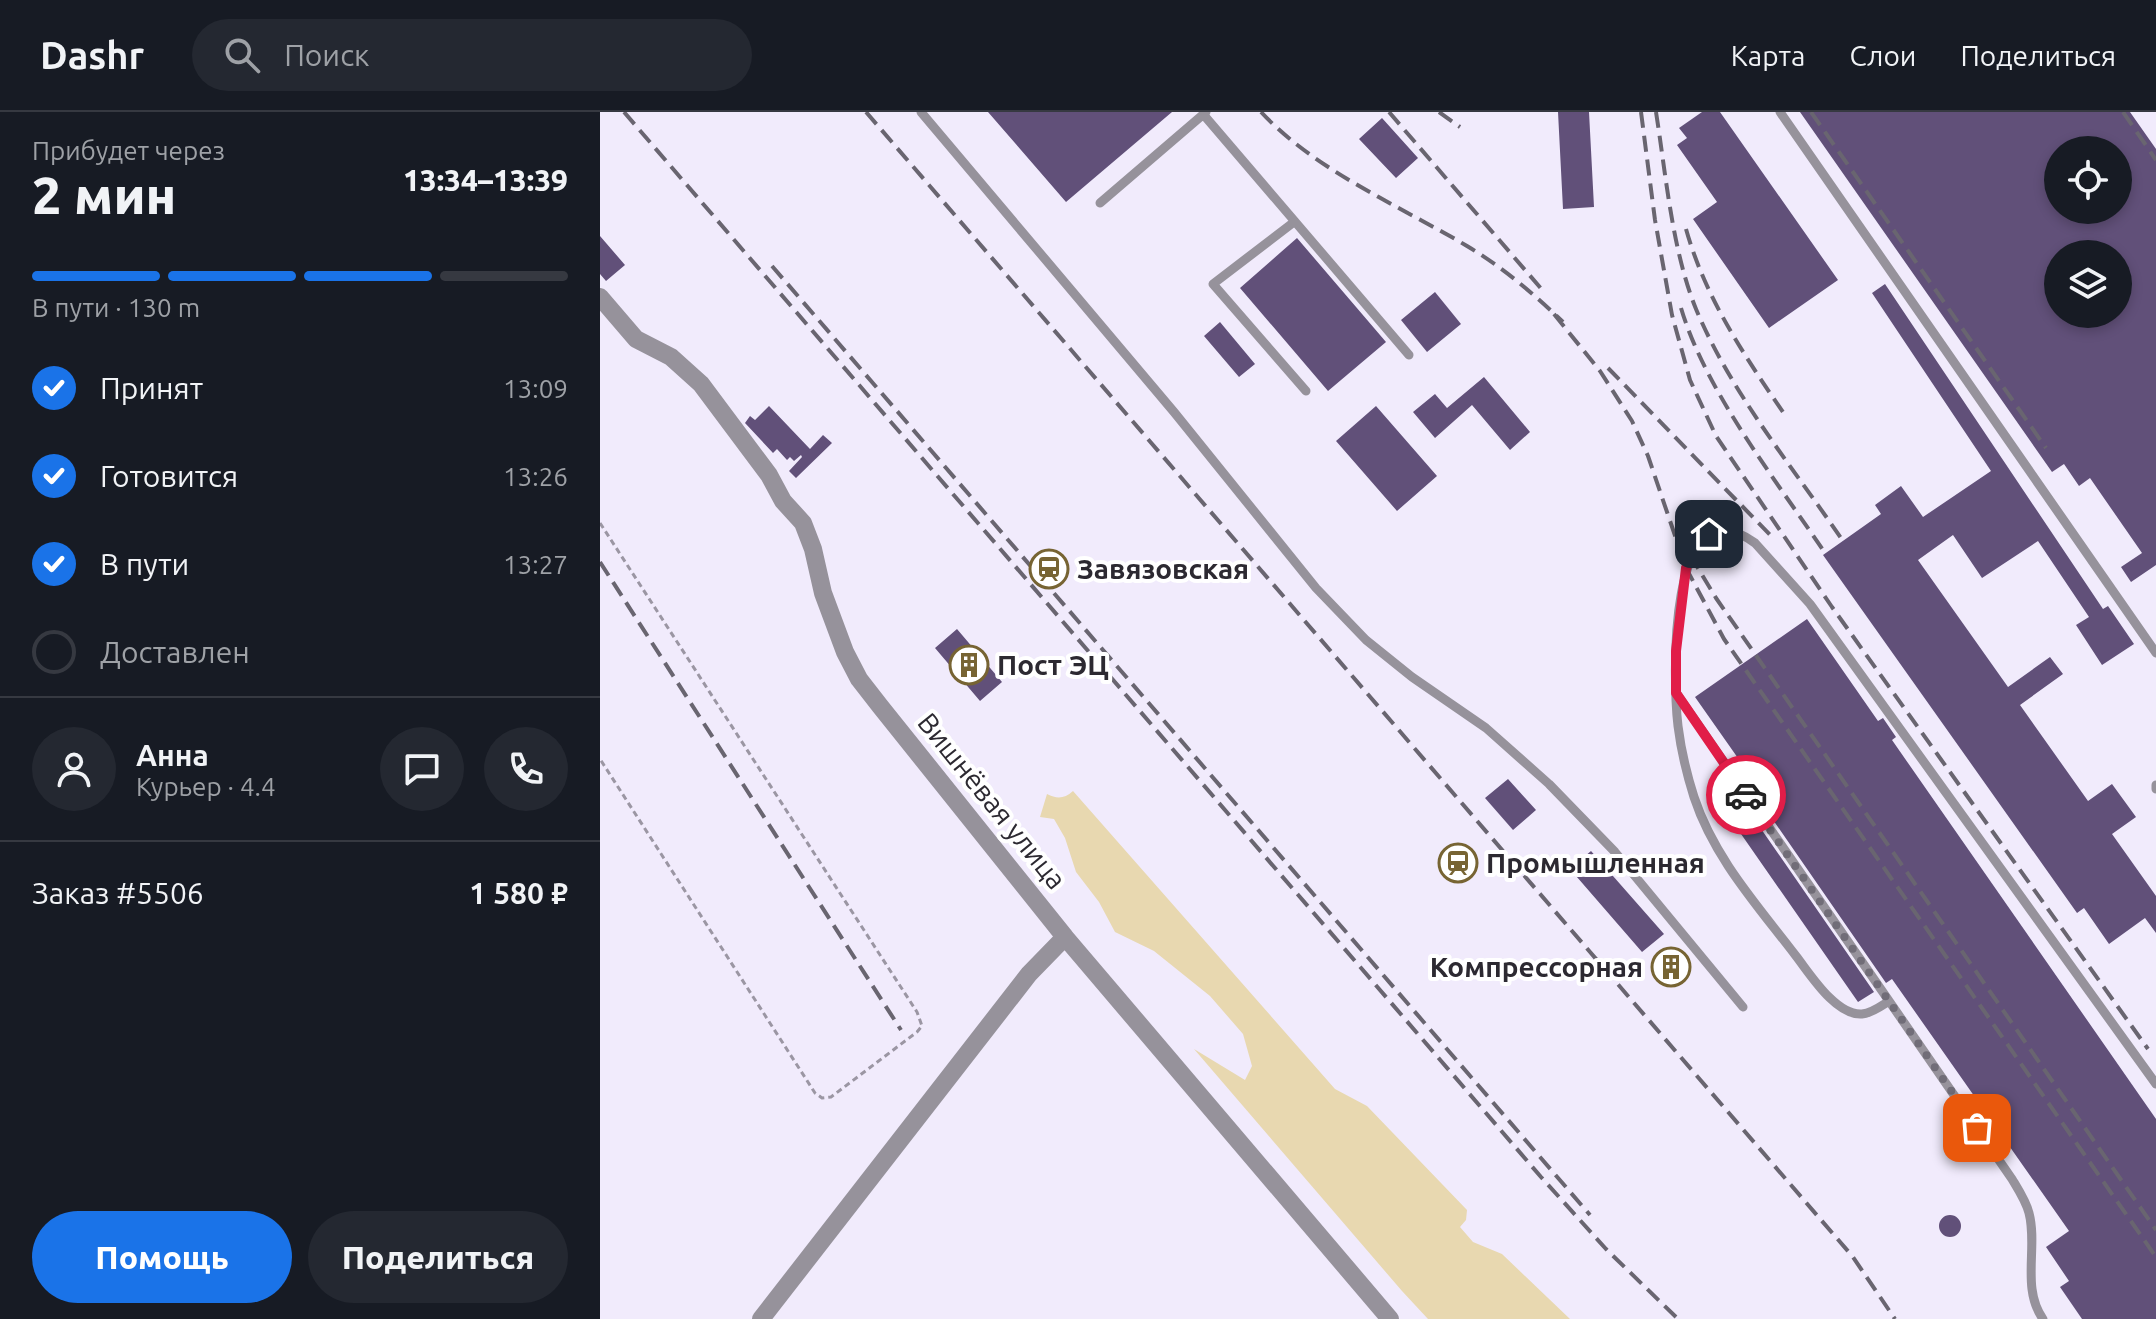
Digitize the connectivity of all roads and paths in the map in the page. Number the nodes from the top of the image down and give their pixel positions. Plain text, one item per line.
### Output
1 (921, 112) edge
2 (1780, 112) edge
3 (1205, 113) edge
4 (1100, 203) dead end
5 (1294, 222) junction
6 (600, 297) edge
7 (1409, 355) dead end
8 (1306, 391) dead end
9 (600, 523) edge
10 (2156, 653) edge
11 (1676, 693) junction
12 (600, 759) edge
13 (1065, 937) junction
14 (1889, 1001) junction
15 (1743, 1007) dead end
16 (2156, 1084) edge
17 (761, 1319) edge
18 (1390, 1319) edge
19 (2043, 1319) edge

1 - 15 lane
2 - 10 lane
3 - 4 lane
3 - 5 lane
5 - 7 lane
5 - 8 lane
6 - 13 street, Вишнёвая улица
9 - 12 path
11 - 14 lane
11 - 14 lane
11 - 16 lane
13 - 17 street
13 - 18 street, Вишнёвая улица
14 - 19 lane

